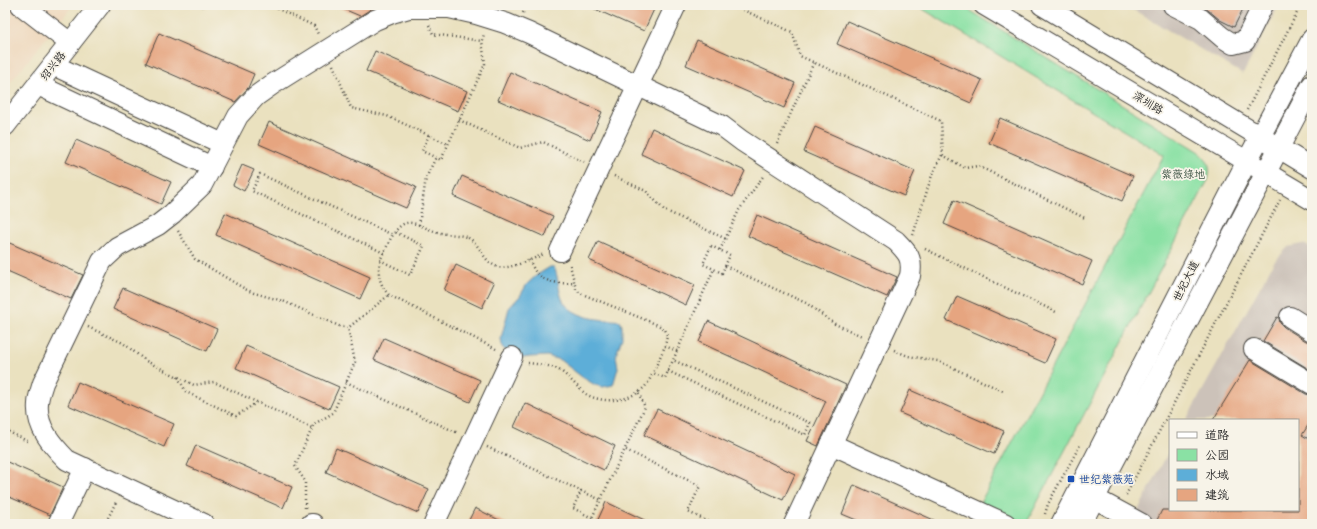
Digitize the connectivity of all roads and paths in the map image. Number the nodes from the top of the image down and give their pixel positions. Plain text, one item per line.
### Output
1 (20, 5) edge
2 (100, 5) edge
3 (270, 5) edge
4 (676, 5) edge
5 (721, 5) edge
6 (728, 5) edge
7 (732, 5) edge
8 (984, 5) edge
9 (1042, 5) edge
10 (1173, 5) edge
11 (1264, 5) edge
12 (421, 8) junction
13 (488, 18) junction
14 (1312, 39) edge
15 (482, 41) junction
16 (70, 43) junction
17 (326, 50) junction
18 (814, 62) junction
19 (53, 65) junction
20 (38, 85) junction
21 (1312, 85) edge
22 (639, 86) junction
23 (5, 126) edge
24 (429, 135) junction
25 (1260, 137) junction
26 (223, 144) junction
27 (448, 144) junction
28 (1278, 148) junction
29 (943, 155) junction
30 (436, 157) junction
31 (772, 161) junction
32 (1247, 161) junction
33 (212, 167) junction
34 (1312, 168) edge
35 (1265, 172) junction
36 (1288, 186) junction
37 (1312, 200) edge
38 (172, 214) junction
39 (1085, 218) dead end
40 (419, 225) junction
41 (394, 234) junction
42 (908, 246) junction
43 (720, 250) junction
44 (560, 251) junction
45 (384, 253) junction
46 (380, 260) junction
47 (529, 260) junction
48 (714, 269) junction
49 (574, 283) junction
50 (389, 295) junction
51 (1058, 313) dead end
52 (1290, 317) dead end
53 (74, 320) junction
54 (348, 328) junction
55 (1312, 331) edge
56 (665, 346) junction
57 (1254, 349) dead end
58 (677, 352) junction
59 (512, 357) junction
60 (674, 360) junction
61 (653, 372) junction
62 (668, 372) junction
63 (178, 377) junction
64 (1312, 384) edge
65 (638, 392) junction
66 (257, 402) junction
67 (312, 428) junction
68 (831, 444) junction
69 (626, 450) junction
70 (84, 468) junction
71 (1094, 498) junction
72 (601, 500) junction
73 (1117, 511) junction
74 (592, 518) junction
75 (310, 519) edge
76 (58, 524) edge
77 (204, 524) edge
78 (434, 524) edge
79 (589, 524) edge
80 (714, 524) edge
81 (794, 524) edge
82 (1006, 524) edge
83 (1061, 524) edge
84 (1081, 524) edge
85 (1142, 524) edge

1 - 16 street
2 - 16 street, 绍兴路
3 - 17 path
4 - 22 street
5 - 6 path
7 - 18 path
8 - 32 street, 深圳路
9 - 25 street
10 - 11 street
12 - 13 street
12 - 15 path
12 - 17 street
13 - 15 path
13 - 22 street
14 - 25 street, 世纪大道
15 - 27 path
16 - 19 street, 绍兴路
17 - 24 path
17 - 26 street
18 - 29 path
18 - 31 path
19 - 20 street, 绍兴路
19 - 26 street
20 - 23 street, 绍兴路
20 - 33 street
21 - 28 street, 世纪大道
22 - 31 street
22 - 44 street
24 - 27 path
24 - 30 path
25 - 28 street
25 - 32 street, 世纪大道
26 - 33 street
27 - 30 path
28 - 34 street
28 - 35 street, 世纪大道
29 - 39 path
29 - 42 path
30 - 40 path
31 - 42 street
31 - 43 path
32 - 35 street, 深圳路
32 - 83 street, 世纪大道
33 - 38 street
35 - 36 street, 深圳路
35 - 71 street, 世纪大道
36 - 37 street, 深圳路
36 - 73 path
38 - 53 street
38 - 54 path
40 - 41 path
40 - 47 path
41 - 45 path
41 - 45 path
41 - 46 path
42 - 51 path
42 - 68 street
43 - 48 path
43 - 48 path
44 - 47 path
44 - 49 path
45 - 46 path
46 - 50 path
47 - 49 path
48 - 58 path
49 - 56 path
50 - 54 path
50 - 59 path
52 - 55 street
53 - 63 path
53 - 70 street
54 - 67 path
56 - 58 path
56 - 61 path
57 - 64 street
58 - 60 path
59 - 65 path
59 - 78 street
60 - 62 path
60 - 62 path
61 - 62 path
61 - 65 path
63 - 66 path
63 - 66 path
65 - 69 path
66 - 67 path
67 - 75 path
68 - 81 street
68 - 82 street
69 - 72 path
69 - 80 path
70 - 76 street
70 - 77 street
71 - 73 street
71 - 84 street, 世纪大道
72 - 74 path
72 - 74 path
73 - 85 street
74 - 79 path

